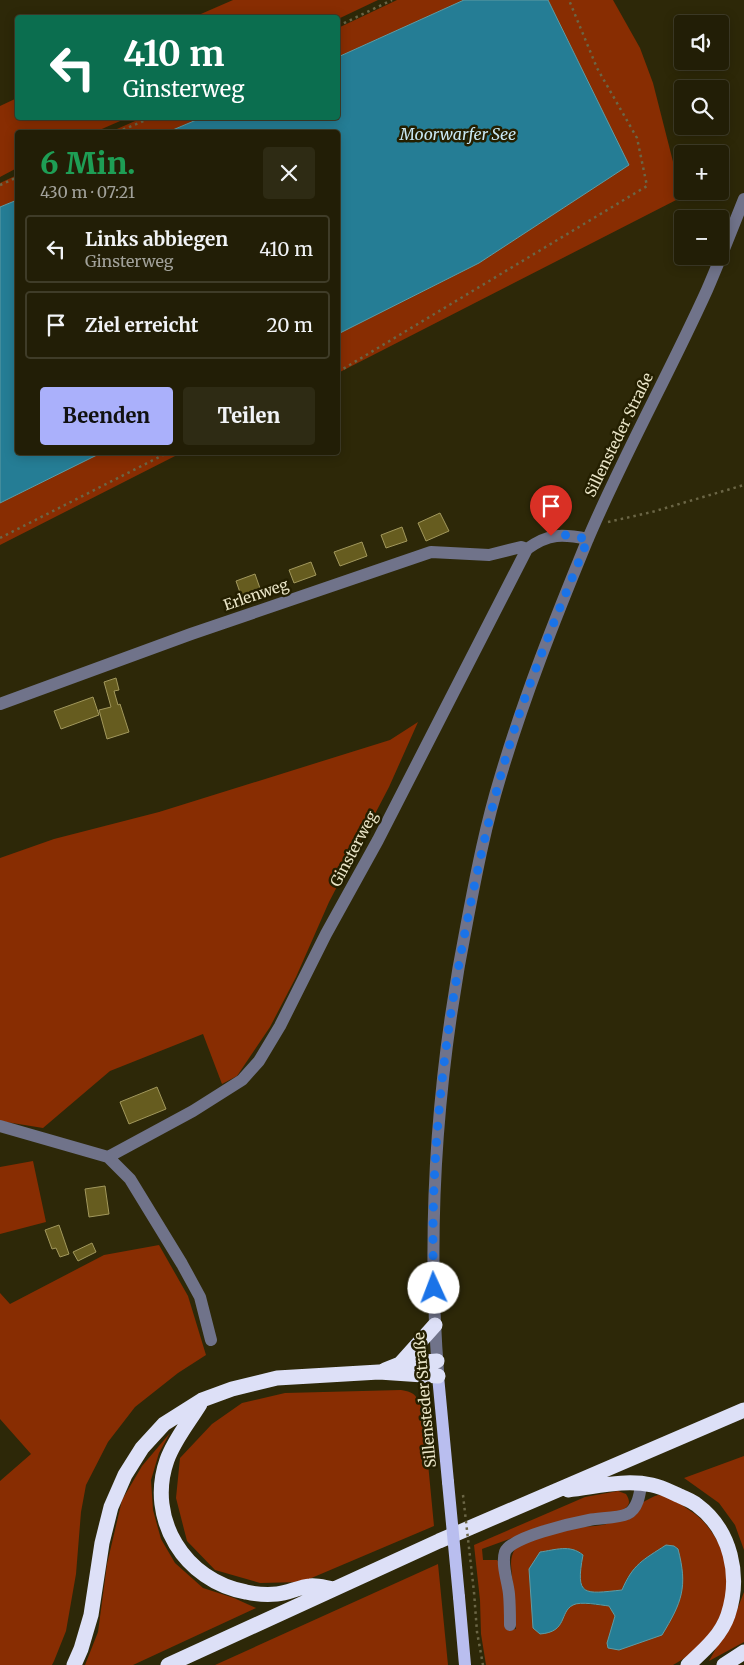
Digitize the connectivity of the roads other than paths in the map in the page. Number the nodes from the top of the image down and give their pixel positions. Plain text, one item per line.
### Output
1 (744, 199) edge
2 (588, 539) junction
3 (527, 549) junction
4 (0, 704) edge
5 (0, 1126) edge
6 (108, 1157) junction
7 (435, 1325) junction
8 (211, 1340) dead end
9 (400, 1364) junction
10 (437, 1368) junction
11 (379, 1372) junction
12 (202, 1400) junction
13 (744, 1410) edge
14 (641, 1484) junction
15 (554, 1491) junction
16 (333, 1589) junction
17 (510, 1625) dead end
18 (744, 1652) edge
19 (74, 1665) edge
20 (168, 1665) edge
21 (465, 1665) edge
22 (688, 1665) edge
23 (724, 1665) edge

1 - 2 street, Sillensteder Straße
2 - 3 street
2 - 7 street, Sillensteder Straße
3 - 4 street, Erlenweg
3 - 6 street, Ginsterweg
5 - 6 street
6 - 8 street
7 - 9 highway
7 - 10 street, Sillensteder Straße
9 - 10 highway
9 - 11 highway
10 - 11 highway
10 - 21 main road, Sillensteder Straße, bridge
11 - 12 highway
12 - 16 highway
12 - 19 highway
13 - 15 highway
14 - 15 highway
14 - 17 street
14 - 22 highway
15 - 16 highway
16 - 20 highway
18 - 23 highway

